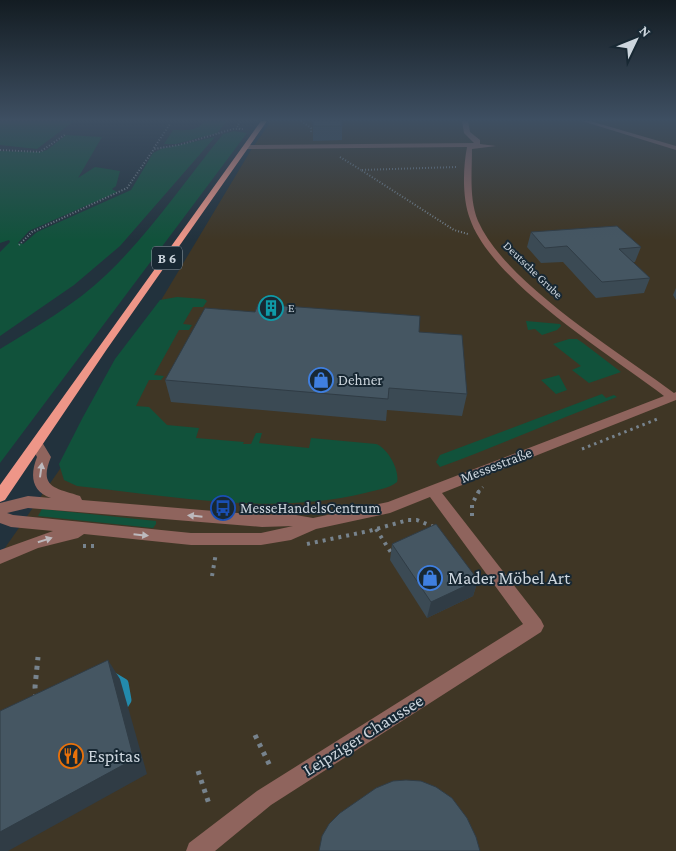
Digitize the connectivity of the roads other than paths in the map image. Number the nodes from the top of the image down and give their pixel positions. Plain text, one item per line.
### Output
1 (236, 161) edge
2 (469, 161) edge
3 (674, 396) edge
4 (37, 444) junction
5 (432, 490) junction
6 (0, 496) edge
7 (89, 506) junction
8 (0, 509) edge
9 (0, 516) edge
10 (314, 524) junction
11 (92, 530) junction
12 (0, 557) edge
13 (198, 851) edge

1 - 4 main road, B 6
2 - 3 street, Deutsche Grube
3 - 5 street, Messestraße
4 - 6 main road, B 6
7 -> 4 street, Messestraße
5 - 10 street, Messestraße
5 - 13 street, Leipziger Chaussee
7 - 8 street, Messestraße
10 -> 7 street, Messestraße
9 - 11 street, Messestraße
11 -> 10 street, Messestraße
12 -> 11 street, Messestraße

